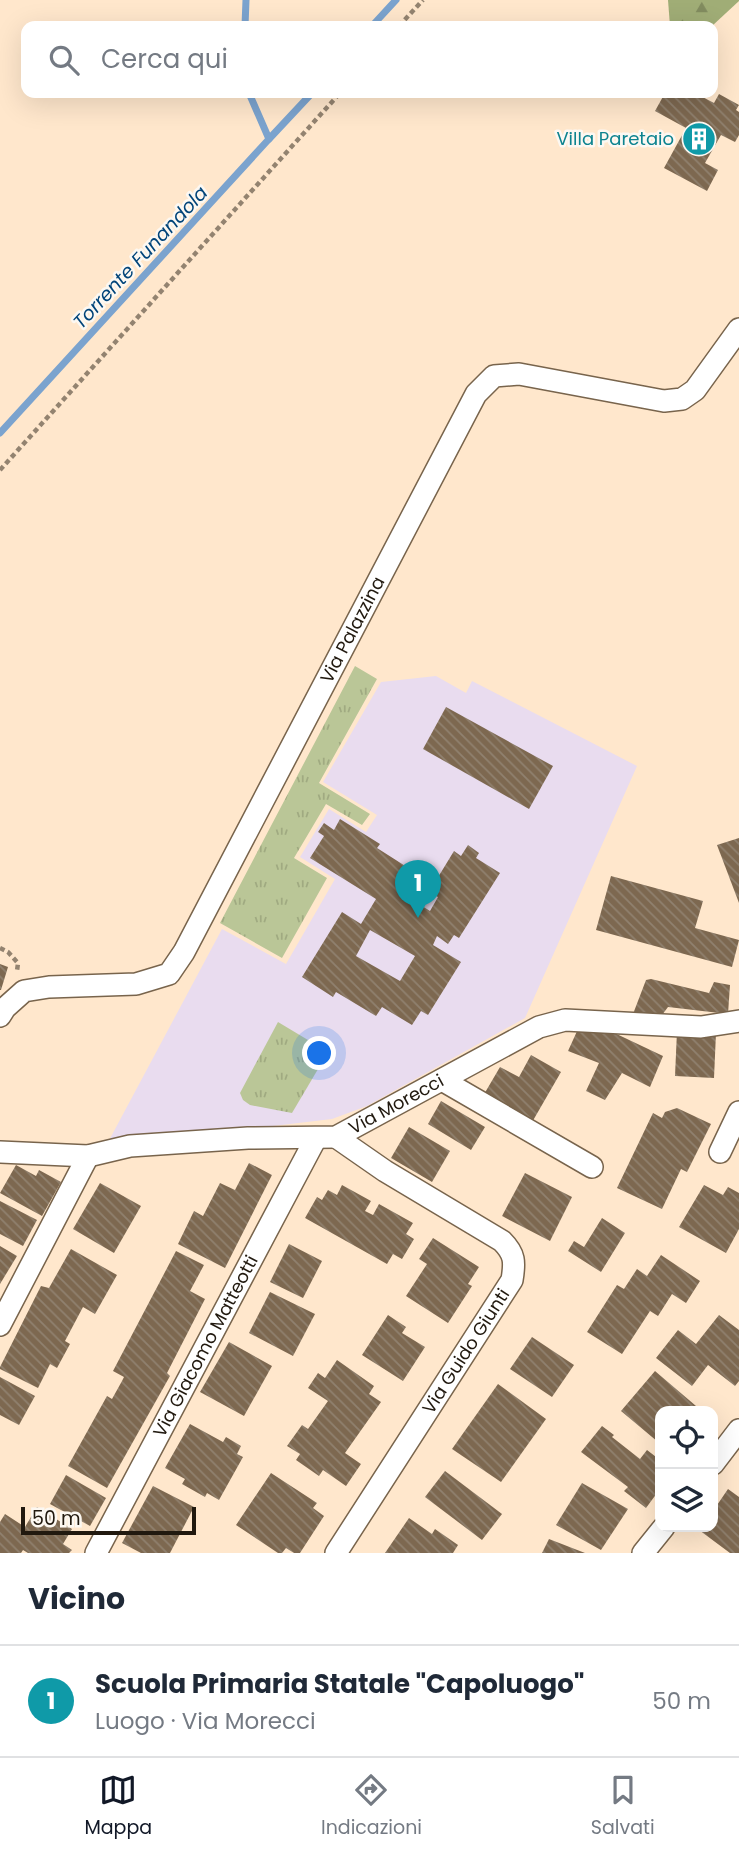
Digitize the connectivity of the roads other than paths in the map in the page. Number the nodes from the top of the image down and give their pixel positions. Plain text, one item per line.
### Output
1 (739, 329) edge
2 (0, 1016) edge
3 (739, 1021) edge
4 (442, 1080) junction
5 (739, 1112) edge
6 (326, 1138) junction
7 (0, 1152) edge
8 (720, 1152) dead end
9 (88, 1156) junction
10 (592, 1167) dead end
11 (0, 1325) edge
12 (739, 1430) edge
13 (718, 1457) edge
14 (660, 1532) edge
15 (96, 1553) edge
16 (336, 1553) edge
17 (643, 1553) edge

1 - 2 street, Via Palazzina
3 - 4 street, Via Morecci
4 - 6 street, Via Morecci
4 - 10 street
5 - 8 street
6 - 9 street, Via Morecci
6 - 15 street, Via Giacomo Matteotti
6 - 16 street, Via Guido Giunti
7 - 9 street, Via Morecci
9 - 11 street
12 - 13 street
14 - 17 street

